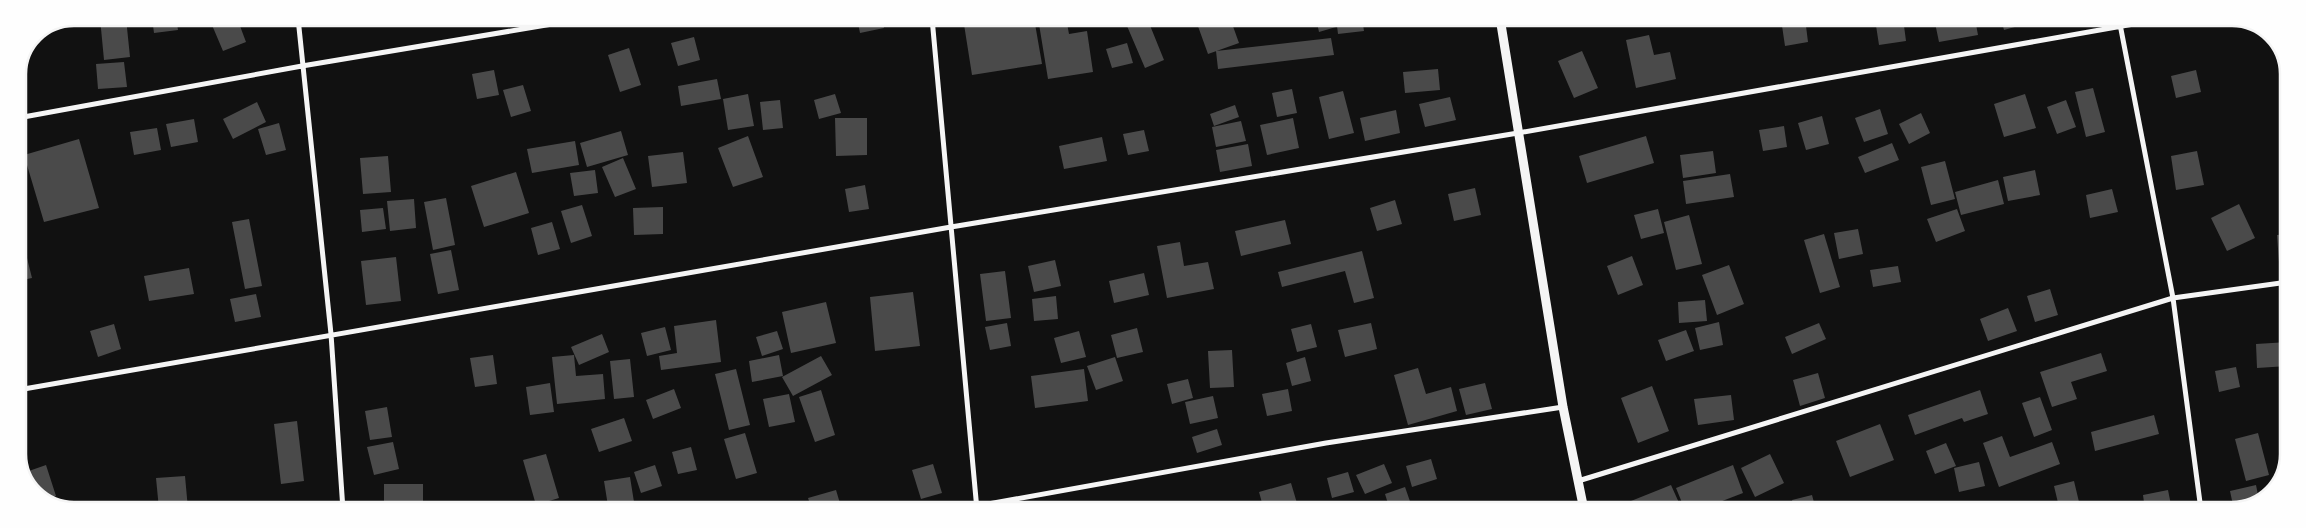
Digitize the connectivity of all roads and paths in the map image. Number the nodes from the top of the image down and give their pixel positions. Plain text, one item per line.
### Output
1 (299, 26) edge
2 (540, 26) edge
3 (933, 26) edge
4 (1501, 26) edge
5 (2097, 26) edge
6 (2120, 26) edge
7 (302, 66) junction
8 (26, 117) edge
9 (1518, 133) junction
10 (951, 227) junction
11 (2280, 283) edge
12 (2173, 298) junction
13 (331, 334) junction
14 (26, 389) edge
15 (1563, 407) junction
16 (1578, 481) junction
17 (342, 502) edge
18 (976, 502) edge
19 (1009, 502) edge
20 (1582, 502) edge
21 (2199, 502) edge

1 - 7 street
2 - 7 street
3 - 10 street
4 - 9 street
5 - 9 street
6 - 12 street
7 - 8 street
7 - 13 street
9 - 10 street
9 - 15 street
10 - 13 street
10 - 18 street
11 - 12 street
12 - 16 street
12 - 21 street
13 - 14 street
13 - 17 street
15 - 16 street
15 - 19 street
16 - 20 street

